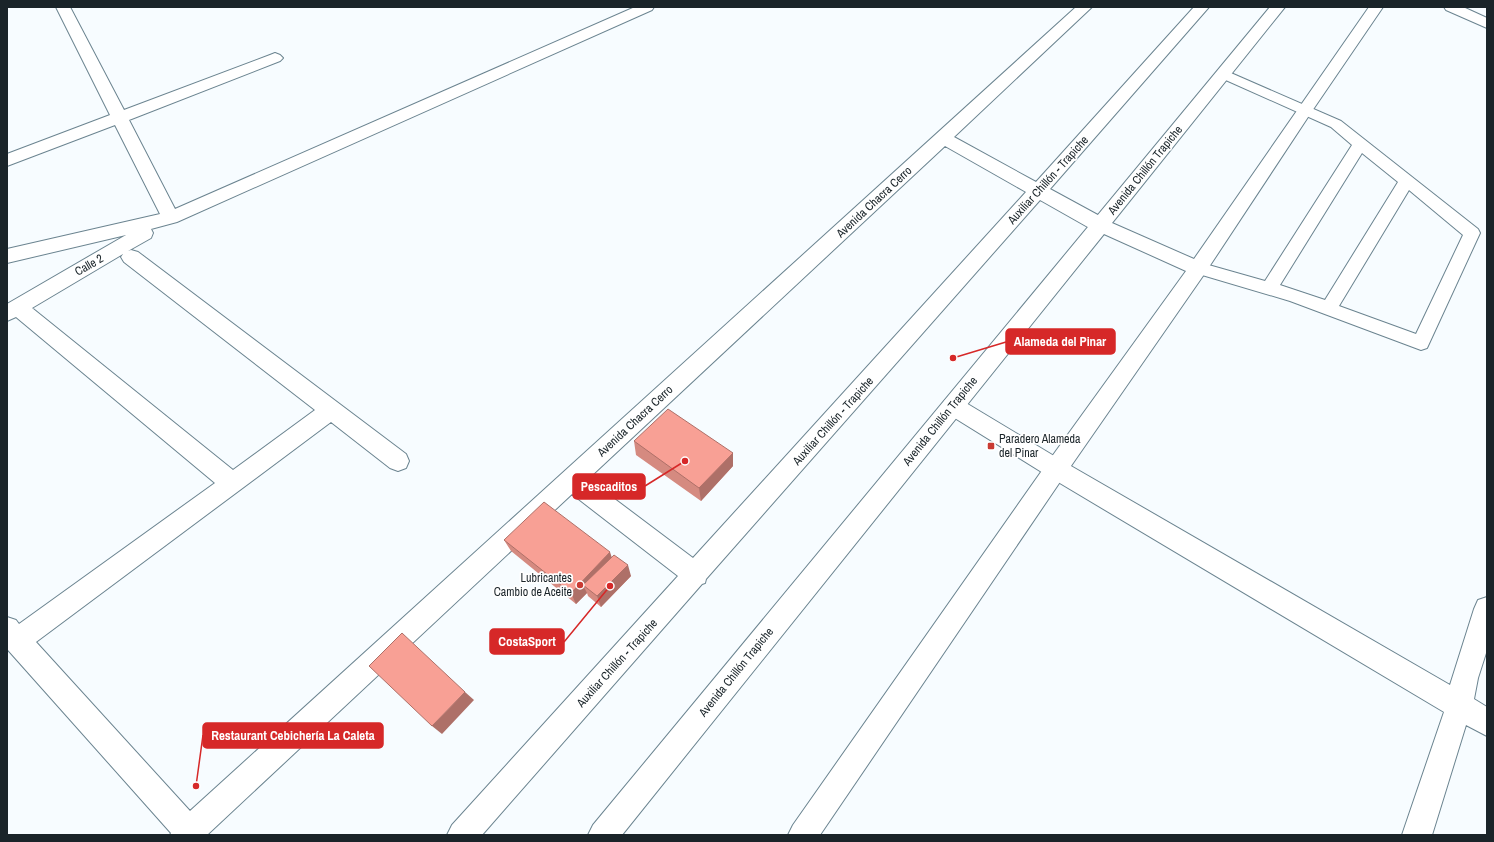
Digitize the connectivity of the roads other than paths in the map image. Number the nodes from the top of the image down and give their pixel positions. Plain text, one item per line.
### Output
1 (647, 7) edge
2 (1086, 7) edge
3 (1202, 7) edge
4 (1278, 7) edge
5 (1376, 7) edge
6 (1450, 7) edge
7 (69, 9) edge
8 (1487, 24) edge
9 (275, 58) dead end
10 (1224, 74) junction
11 (1305, 109) junction
12 (120, 117) junction
13 (943, 138) junction
14 (1360, 144) junction
15 (7, 160) edge
16 (1406, 180) junction
17 (1039, 190) junction
18 (171, 218) junction
19 (1100, 225) junction
20 (7, 256) edge
21 (131, 257) dead end
22 (1198, 268) junction
23 (1270, 288) junction
24 (1329, 308) junction
25 (12, 310) edge
26 (953, 406) junction
27 (332, 410) junction
28 (398, 461) dead end
29 (1056, 469) junction
30 (571, 480) junction
31 (232, 483) junction
32 (696, 575) junction
33 (1487, 609) edge
34 (12, 635) edge
35 (1459, 706) junction
36 (1487, 722) edge
37 (187, 833) edge
38 (462, 835) edge
39 (603, 835) edge
40 (803, 835) edge
41 (1417, 835) edge

1 - 18 street
2 - 13 street, Avenida Chacra Cerro
3 - 17 street, Auxiliar Chillón - Trapiche
4 - 10 street, Avenida Chillón Trapiche
5 - 11 street
6 - 8 street
7 - 12 street
9 - 12 street
10 - 11 lane
10 - 19 street, Avenida Chillón Trapiche
11 - 14 lane
11 - 22 street
12 - 15 street
12 - 18 street
13 - 17 street
13 - 30 street, Avenida Chacra Cerro
14 - 16 lane
14 - 23 lane
16 - 24 lane
16 - 24 lane
17 - 19 street
17 - 32 street, Auxiliar Chillón - Trapiche
18 - 20 street
18 - 25 street, Calle 2
19 - 22 street
19 - 26 street, Avenida Chillón Trapiche
21 - 27 street
22 - 23 lane
22 - 29 street
23 - 24 lane
25 - 31 street
26 - 29 street
26 - 39 street, Avenida Chillón Trapiche
27 - 28 street
27 - 31 street
29 - 35 street
29 - 40 street
30 - 32 street
30 - 37 street, Avenida Chacra Cerro
31 - 34 street
32 - 38 street, Auxiliar Chillón - Trapiche
33 - 35 street
34 - 37 street
35 - 36 street
35 - 41 street

